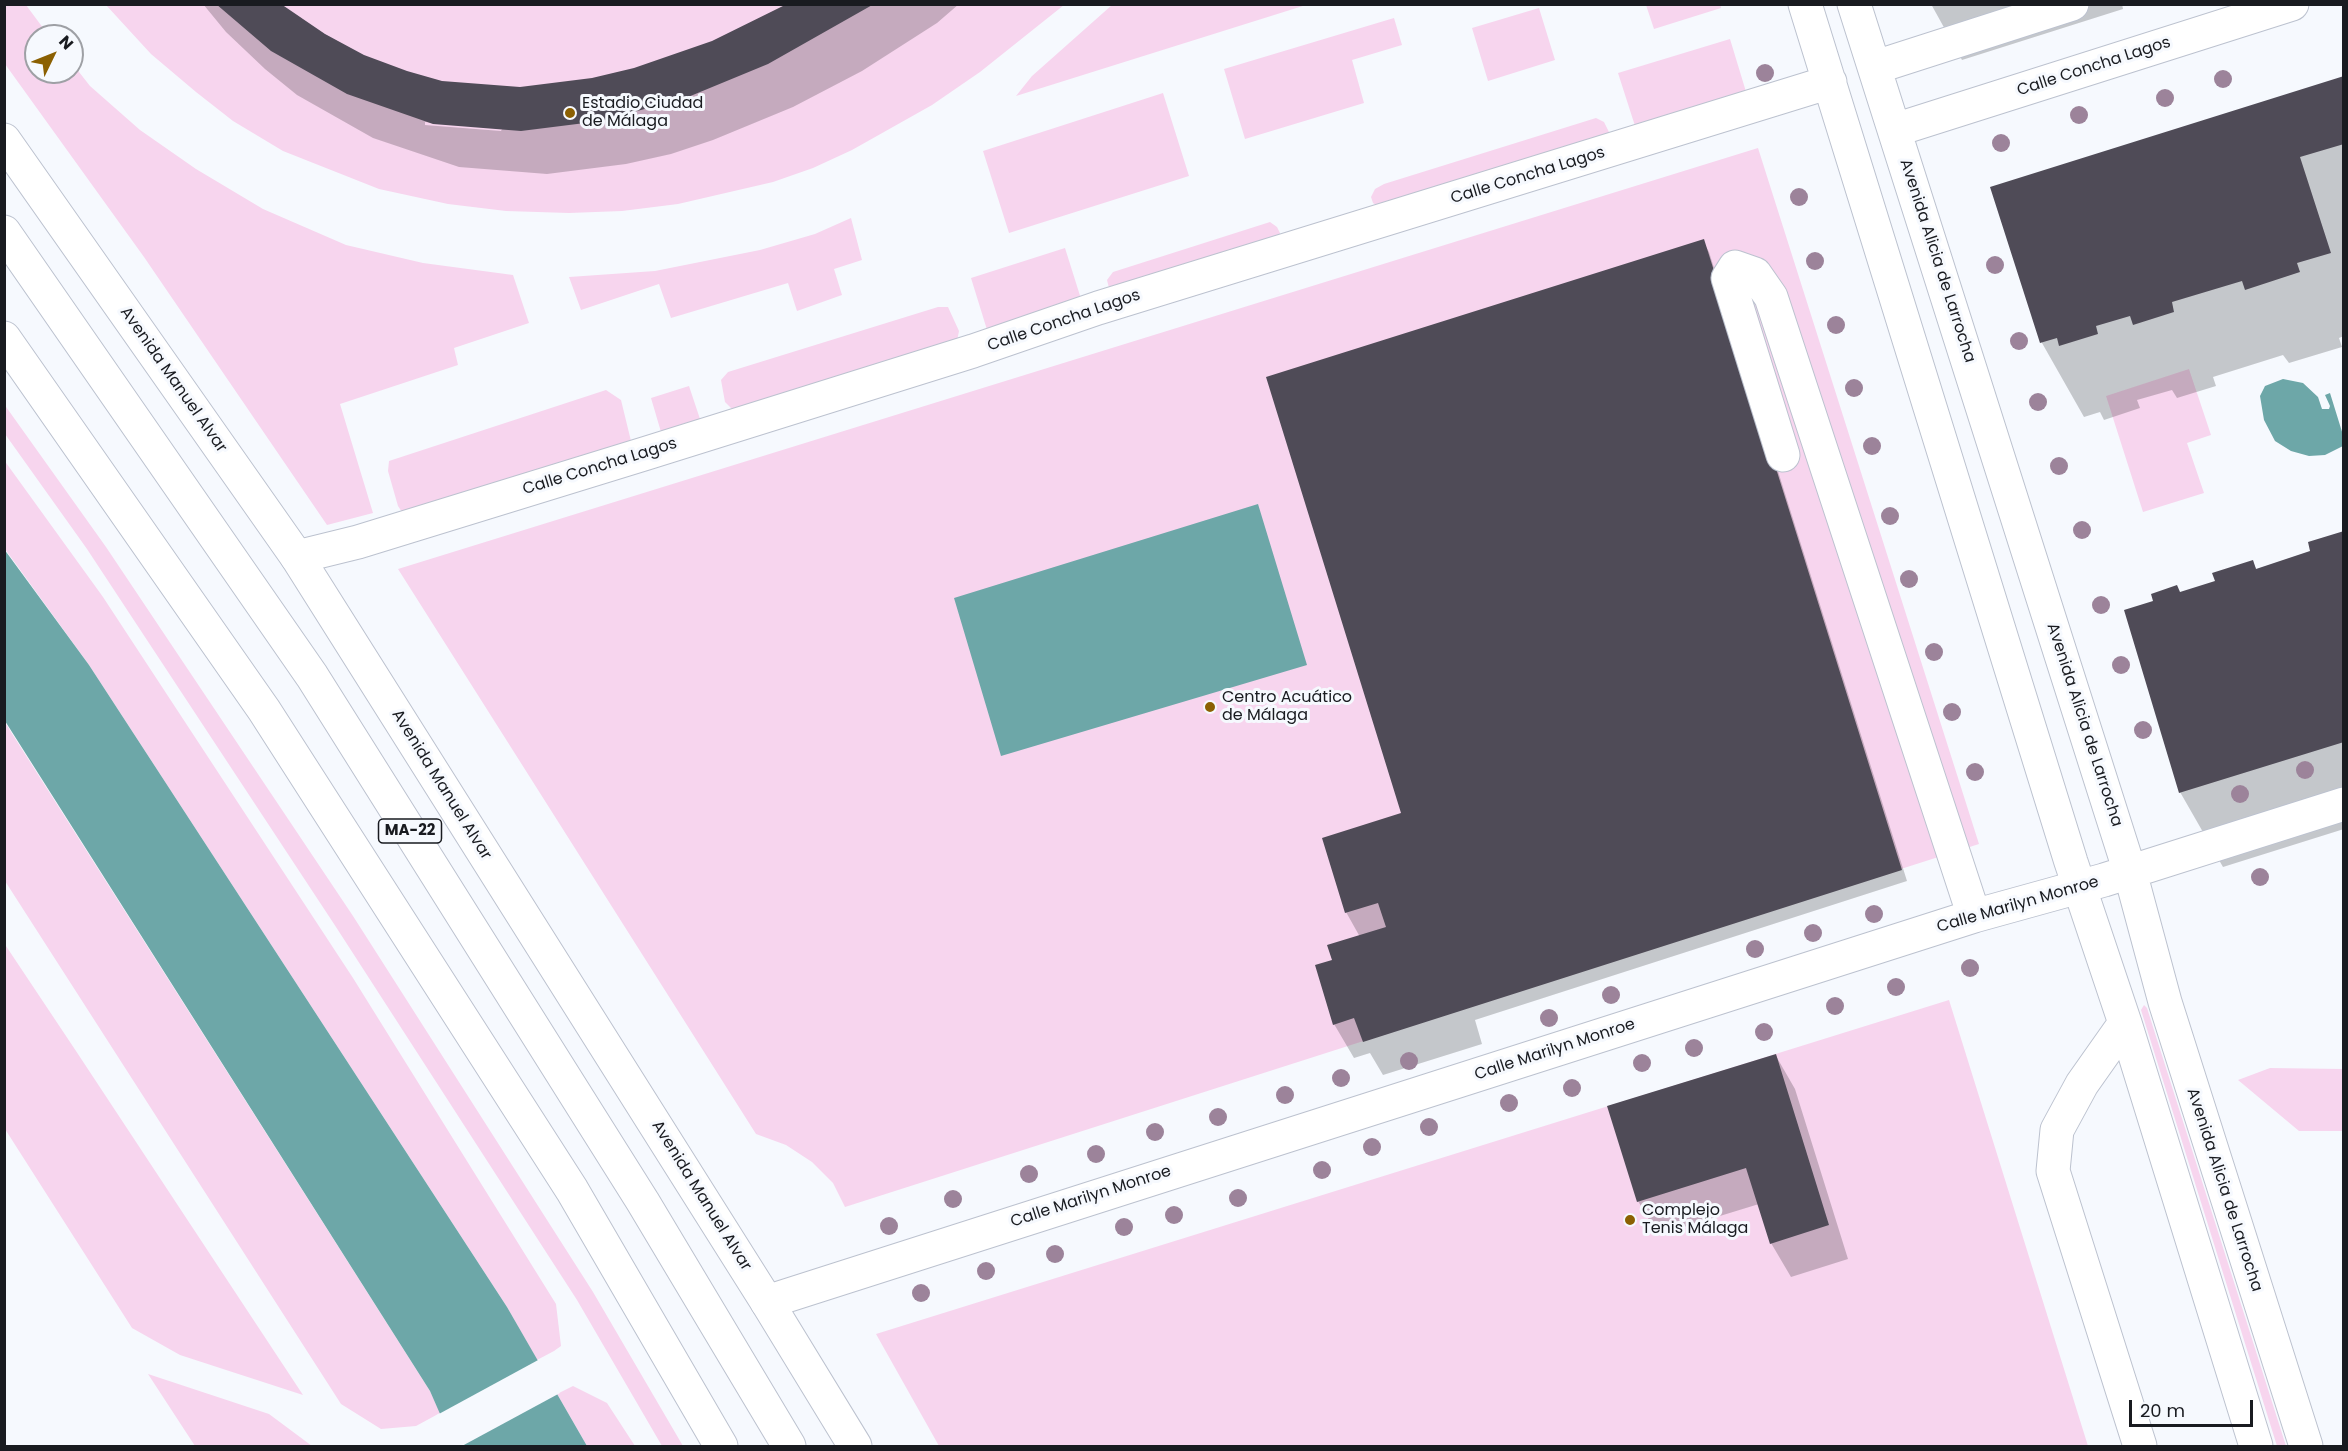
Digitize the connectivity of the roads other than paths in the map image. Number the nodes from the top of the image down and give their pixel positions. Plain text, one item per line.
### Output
1 (1805, 4) edge
2 (1854, 4) edge
3 (2072, 4) edge
4 (2292, 4) edge
5 (1876, 67) junction
6 (1830, 82) junction
7 (1895, 130) junction
8 (4, 140) edge
9 (4, 232) edge
10 (4, 338) edge
11 (1783, 455) dead end
12 (297, 557) junction
13 (2343, 804) edge
14 (2130, 872) junction
15 (2079, 887) junction
16 (1974, 916) junction
17 (2125, 1023) junction
18 (767, 1302) junction
19 (721, 1446) edge
20 (789, 1446) edge
21 (855, 1446) edge
22 (2140, 1446) edge
23 (2256, 1446) edge
24 (2306, 1446) edge

1 - 6 street
2 - 5 street, Avenida Alicia de Larrocha
3 - 5 street
4 - 7 street, Calle Concha Lagos
5 - 7 street, Avenida Alicia de Larrocha
6 - 12 street, Calle Concha Lagos
6 - 15 street
7 - 14 street, Avenida Alicia de Larrocha
8 - 12 street, Avenida Manuel Alvar
9 - 20 street, MA-22
10 - 19 street, MA-22
11 - 16 street
12 - 18 street, Avenida Manuel Alvar
13 - 14 street, Calle Marilyn Monroe
14 - 15 street, Calle Marilyn Monroe
14 - 24 street, Avenida Alicia de Larrocha
15 - 16 street, Calle Marilyn Monroe
15 - 17 street
16 - 18 street, Calle Marilyn Monroe
17 - 22 street
17 - 23 street
18 - 21 street, Avenida Manuel Alvar

